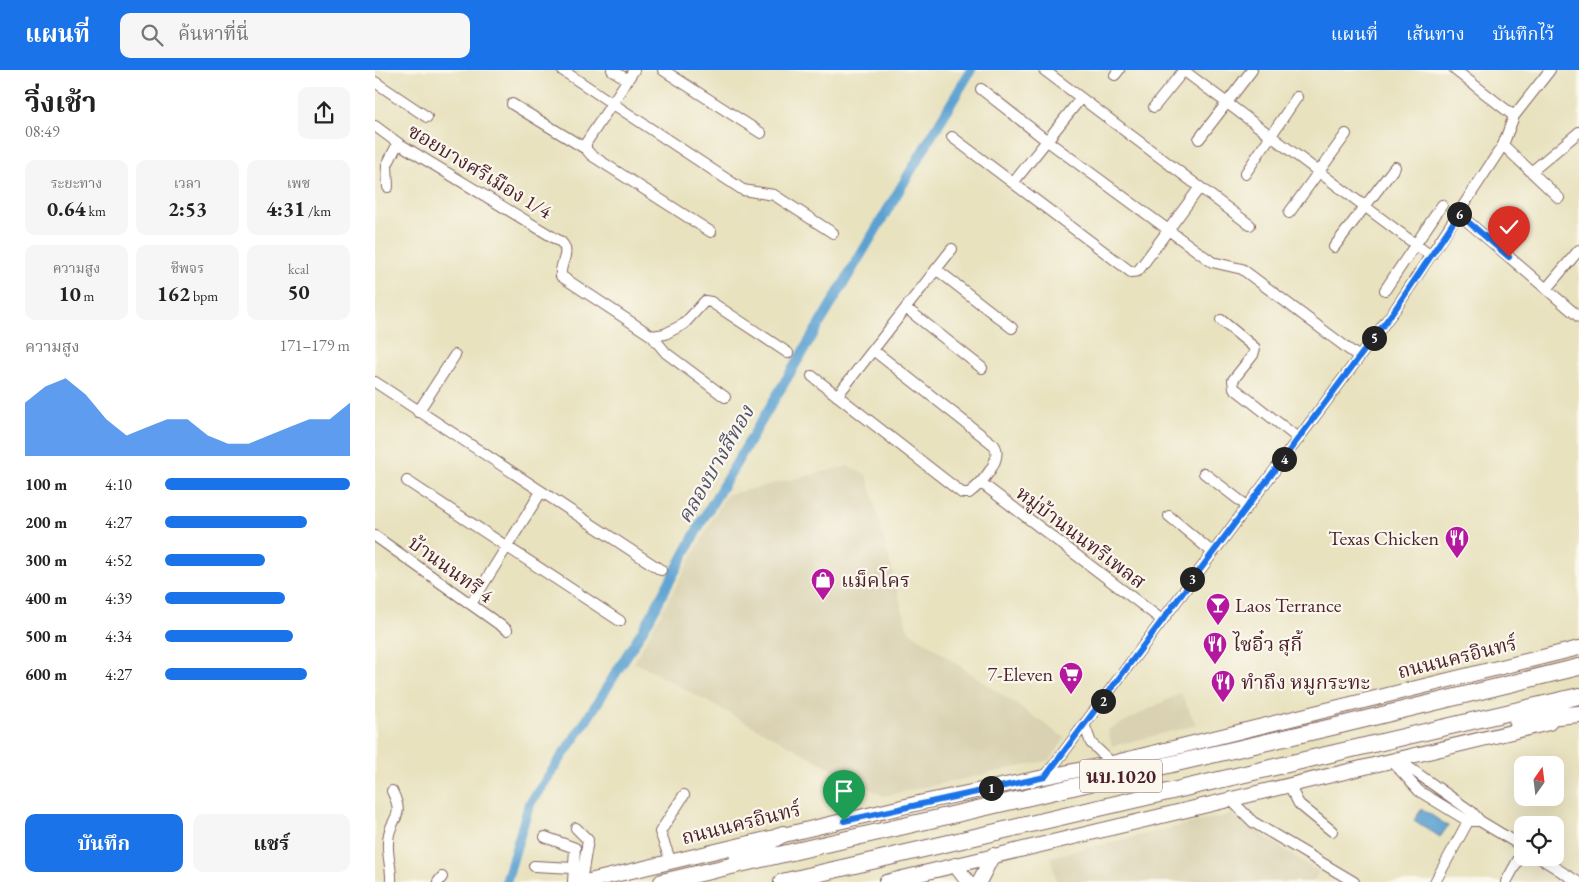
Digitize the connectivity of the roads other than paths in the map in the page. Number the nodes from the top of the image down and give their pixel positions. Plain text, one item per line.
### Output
1 (563, 70) edge
2 (612, 70) edge
3 (635, 70) edge
4 (663, 70) edge
5 (1044, 70) edge
6 (1183, 70) edge
7 (1252, 70) edge
8 (1455, 70) edge
9 (1550, 70) edge
10 (628, 80) junction
11 (375, 82) edge
12 (981, 90) dead end
13 (1297, 96) dead end
14 (1081, 98) junction
15 (1227, 103) junction
16 (512, 104) dead end
17 (612, 104) junction
18 (1154, 107) dead end
19 (1514, 116) junction
20 (427, 117) dead end
21 (375, 126) edge
22 (1579, 132) edge
23 (761, 133) dead end
24 (1346, 134) dead end
25 (1271, 136) junction
26 (952, 137) dead end
27 (1199, 139) dead end
28 (1046, 140) junction
29 (398, 143) junction
30 (1503, 145) junction
31 (586, 149) junction
32 (1395, 167) dead end
33 (1319, 172) junction
34 (1531, 172) junction
35 (1245, 174) dead end
36 (1013, 183) junction
37 (388, 187) dead end
38 (1200, 187) junction
39 (1559, 198) dead end
40 (1442, 205) dead end
41 (1365, 206) junction
42 (1289, 213) dead end
43 (1459, 214) junction
44 (1250, 225) dead end
45 (1169, 229) junction
46 (711, 232) dead end
47 (833, 233) dead end
48 (1416, 244) junction
49 (1334, 247) dead end
50 (952, 249) dead end
51 (1579, 250) edge
52 (1431, 256) junction
53 (937, 269) junction
54 (1546, 289) junction
55 (1385, 290) dead end
56 (906, 308) junction
57 (1579, 317) edge
58 (1221, 320) dead end
59 (1012, 328) dead end
60 (652, 336) junction
61 (873, 350) junction
62 (788, 353) dead end
63 (455, 355) dead end
64 (1359, 357) junction
65 (982, 368) dead end
66 (813, 376) dead end
67 (375, 382) edge
68 (837, 396) junction
69 (725, 397) dead end
70 (418, 412) junction
71 (1299, 440) junction
72 (1204, 473) dead end
73 (407, 481) dead end
74 (980, 482) junction
75 (541, 492) junction
76 (1247, 506) junction
77 (1169, 516) dead end
78 (375, 536) edge
79 (506, 549) junction
80 (1212, 552) junction
81 (661, 570) dead end
82 (471, 604) junction
83 (1162, 620) junction
84 (620, 621) dead end
85 (507, 630) dead end
86 (1579, 648) edge
87 (1579, 667) edge
88 (1579, 696) edge
89 (1579, 715) edge
90 (1084, 724) junction
91 (1458, 725) junction
92 (1394, 760) junction
93 (1112, 763) junction
94 (1045, 777) junction
95 (1289, 785) junction
96 (392, 791) dead end
97 (684, 795) dead end
98 (1230, 799) junction
99 (1470, 817) junction
100 (576, 828) dead end
101 (1332, 831) dead end
102 (783, 834) junction
103 (545, 837) dead end
104 (1514, 842) edge
105 (993, 855) junction
106 (671, 862) junction
107 (955, 865) junction
108 (534, 866) dead end
109 (1515, 866) edge
110 (1552, 866) edge
111 (574, 868) junction
112 (694, 874) junction
113 (391, 882) edge
114 (573, 882) edge
115 (581, 882) edge
116 (585, 882) edge
117 (662, 882) edge
118 (782, 882) edge
119 (886, 882) edge
120 (968, 882) edge
121 (979, 882) edge
122 (1354, 882) edge
123 (1435, 882) edge
124 (1506, 882) edge
125 (1577, 882) edge

1 - 17 street
2 - 10 street
3 - 10 street
4 - 23 street
5 - 14 street
6 - 15 street
6 - 18 street
7 - 15 street
8 - 19 street
9 - 19 street
10 - 17 street
11 - 20 street
12 - 28 street
13 - 25 street
14 - 28 street
14 - 38 street
15 - 25 street
15 - 27 street
16 - 31 street
17 - 31 street
17 - 47 street
19 - 30 street
21 - 29 street, ซอยบางศรีเมือง 1/4
22 - 34 street
24 - 33 street
25 - 33 street
25 - 35 street
26 - 36 street
28 - 36 street
28 - 45 street
29 - 37 street
29 - 60 street, ซอยบางศรีเมือง 1/4
30 - 34 street
30 - 43 street
31 - 46 street
32 - 41 street
33 - 41 street
33 - 42 street
34 - 39 street
36 - 45 street
38 - 44 street
38 - 45 street
40 - 48 street
41 - 48 street
41 - 49 street
43 - 52 street
43 - 54 street
45 - 64 street
48 - 52 street
48 - 55 street
50 - 53 street
51 - 54 street
52 - 64 street
53 - 56 street
53 - 59 street
54 - 57 street
56 - 61 street
56 - 65 street
58 - 71 street
60 - 62 street
60 - 69 street
61 - 68 street
61 - 74 street
63 - 70 street
64 - 71 street
66 - 68 street
67 - 70 street
68 - 74 street
70 - 75 street
71 - 76 street
72 - 76 street
73 - 79 street
74 - 83 street, หมู่บ้านนนทรีเพลส
75 - 79 street
75 - 81 street
76 - 80 street
77 - 80 street
78 - 82 street, บ้านนนทรี 4
79 - 82 street
79 - 84 street
80 - 83 street
82 - 85 street, บ้านนนทรี 4
83 - 90 street
86 - 93 main road, ถนนนครอินทร์ / นบ.1020
87 - 112 main road, ถนนนครอินทร์ / นบ.1020
88 - 91 main road, นบ.1020
89 - 91 main road
89 - 92 main road, นบ.1020
90 - 93 street
90 - 94 street
91 - 118 main road, นบ.1020
92 - 95 main road, นบ.1020
92 - 99 street
93 - 94 main road, ถนนนครอินทร์ / นบ.1020
94 - 102 main road, ถนนนครอินทร์ / นบ.1020
95 - 98 main road, นบ.1020
95 - 101 street
96 - 113 street
97 - 106 street
98 - 105 main road, นบ.1020
98 - 122 street
99 - 104 street
99 - 123 street
100 - 115 street
102 - 106 main road, ถนนนครอินทร์ / นบ.1020
102 - 112 main road
103 - 111 street
105 - 107 main road, นบ.1020
105 - 121 main road
106 - 116 main road, ถนนนครอินทร์ / นบ.1020
107 - 119 main road, นบ.1020
107 - 120 main road
108 - 111 street
109 - 124 street
110 - 125 street
111 - 114 street
112 - 117 main road, ถนนนครอินทร์ / นบ.1020

